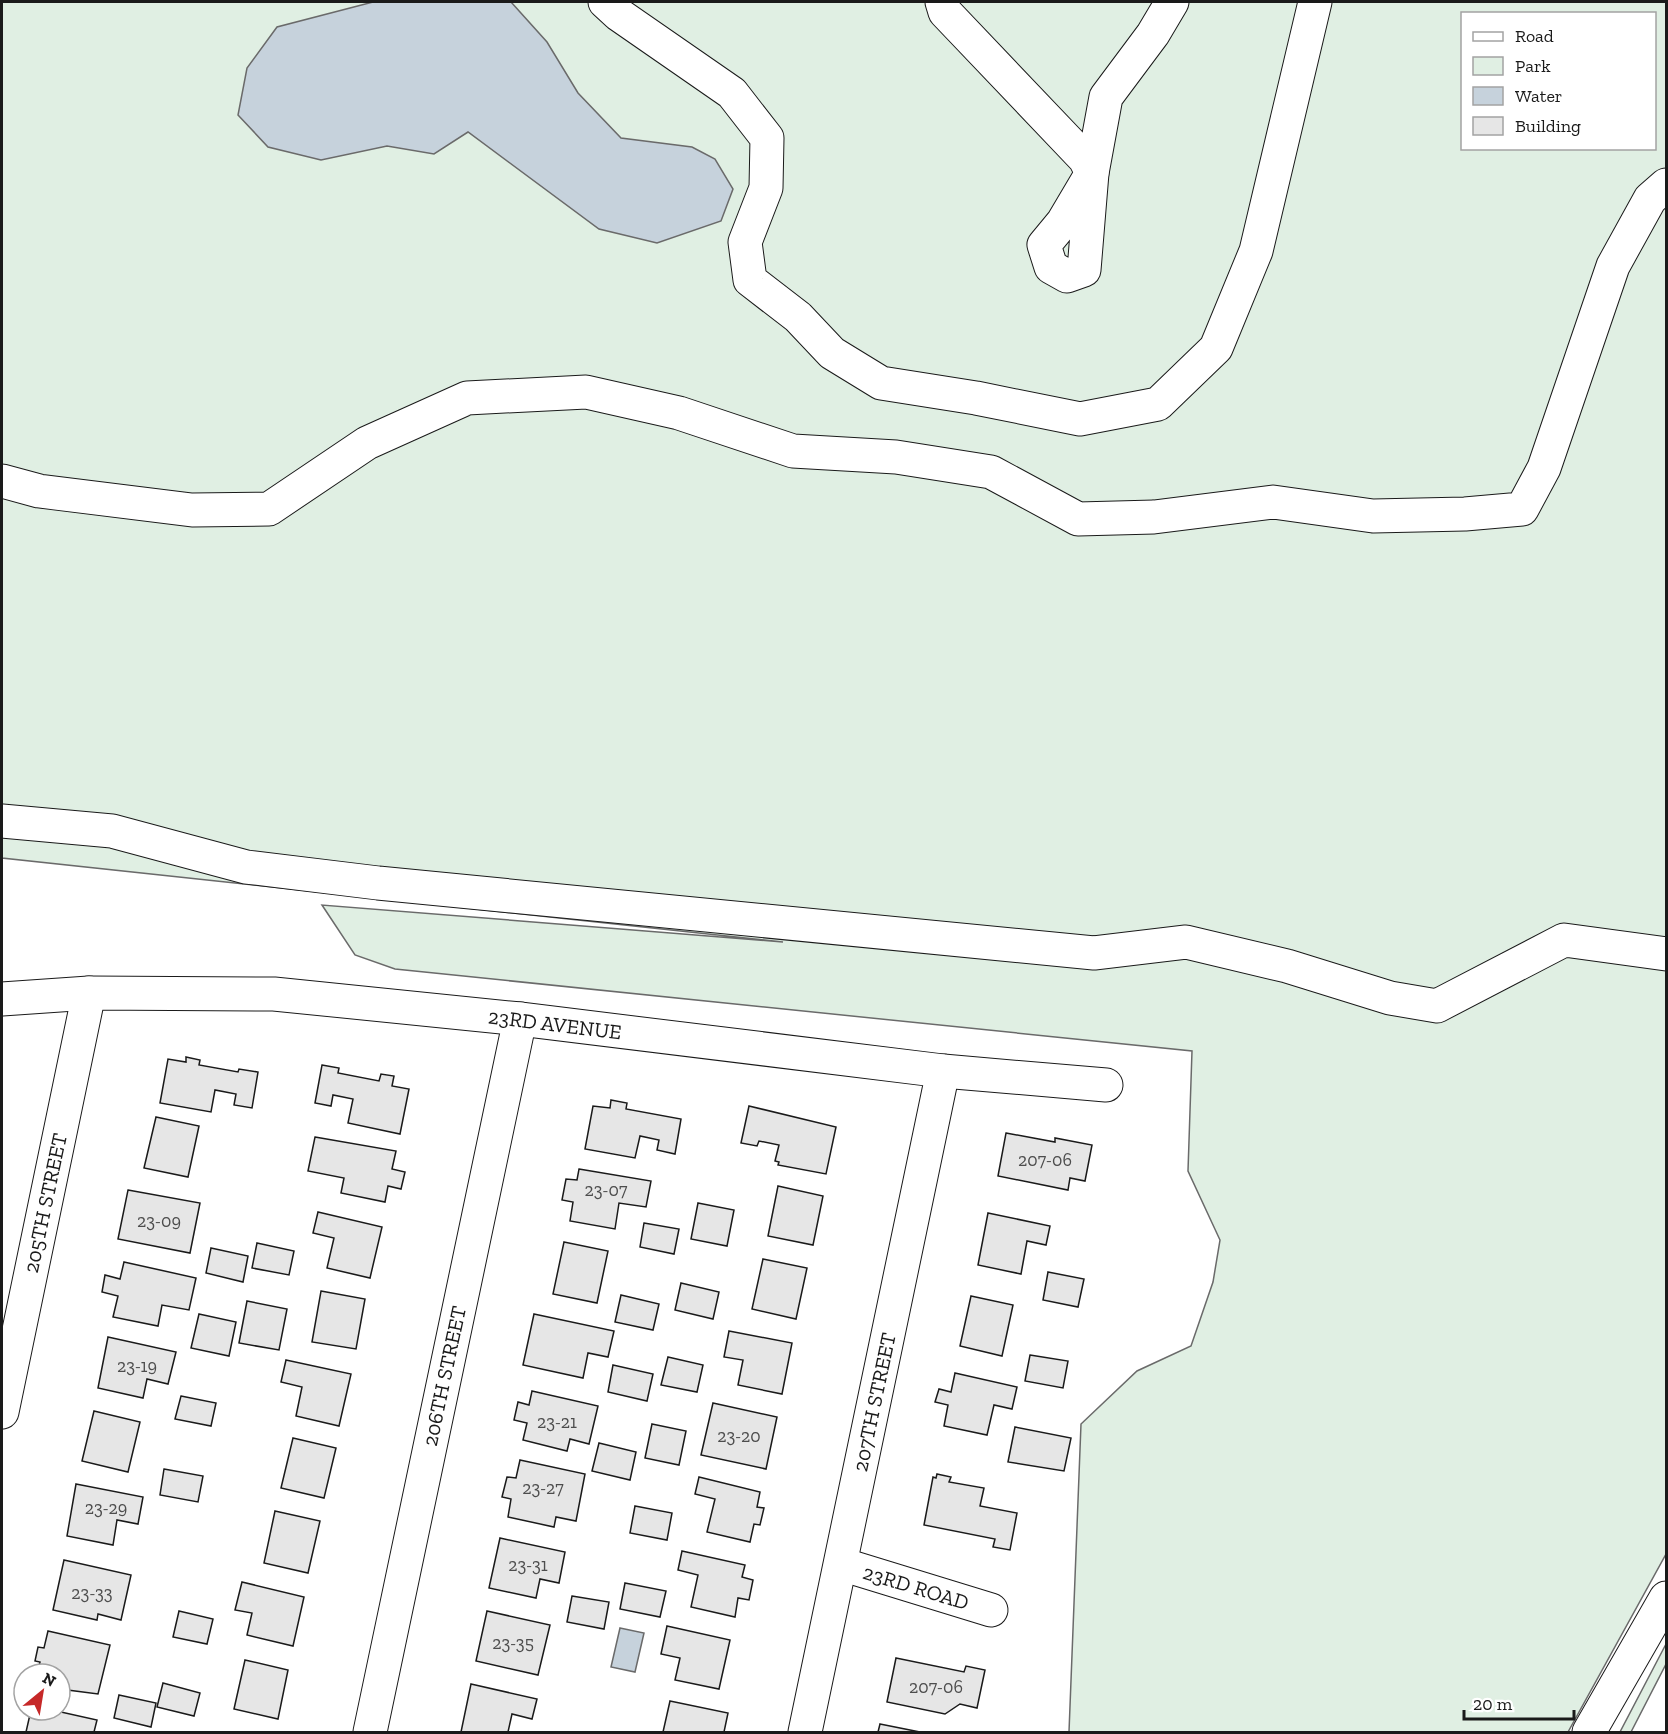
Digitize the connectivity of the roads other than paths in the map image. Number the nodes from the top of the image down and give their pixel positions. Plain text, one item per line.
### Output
1 (605, 2) edge
2 (942, 2) edge
3 (1172, 2) edge
4 (1315, 2) edge
5 (1666, 185) edge
6 (2, 481) edge
7 (2, 821) edge
8 (1666, 954) edge
9 (89, 993) junction
10 (2, 999) edge
11 (519, 1019) junction
12 (943, 1071) junction
13 (1106, 1085) dead end
14 (2, 1412) edge
15 (841, 1564) junction
16 (1666, 1598) edge
17 (991, 1610) dead end
18 (370, 1732) edge
19 (805, 1732) edge
20 (1589, 1732) edge

1 - 4 main road
2 - 3 main road
5 - 6 main road
7 - 8 main road
9 - 10 main road, 23RD AVENUE
9 - 11 main road, 23RD AVENUE
9 - 14 main road, 205TH STREET
11 - 12 main road, 23RD AVENUE
11 - 18 main road, 206TH STREET
12 - 13 main road, 23RD AVENUE
12 - 15 main road, 207TH STREET
15 - 17 main road, 23RD ROAD
15 - 19 main road, 207TH STREET
16 - 20 main road

